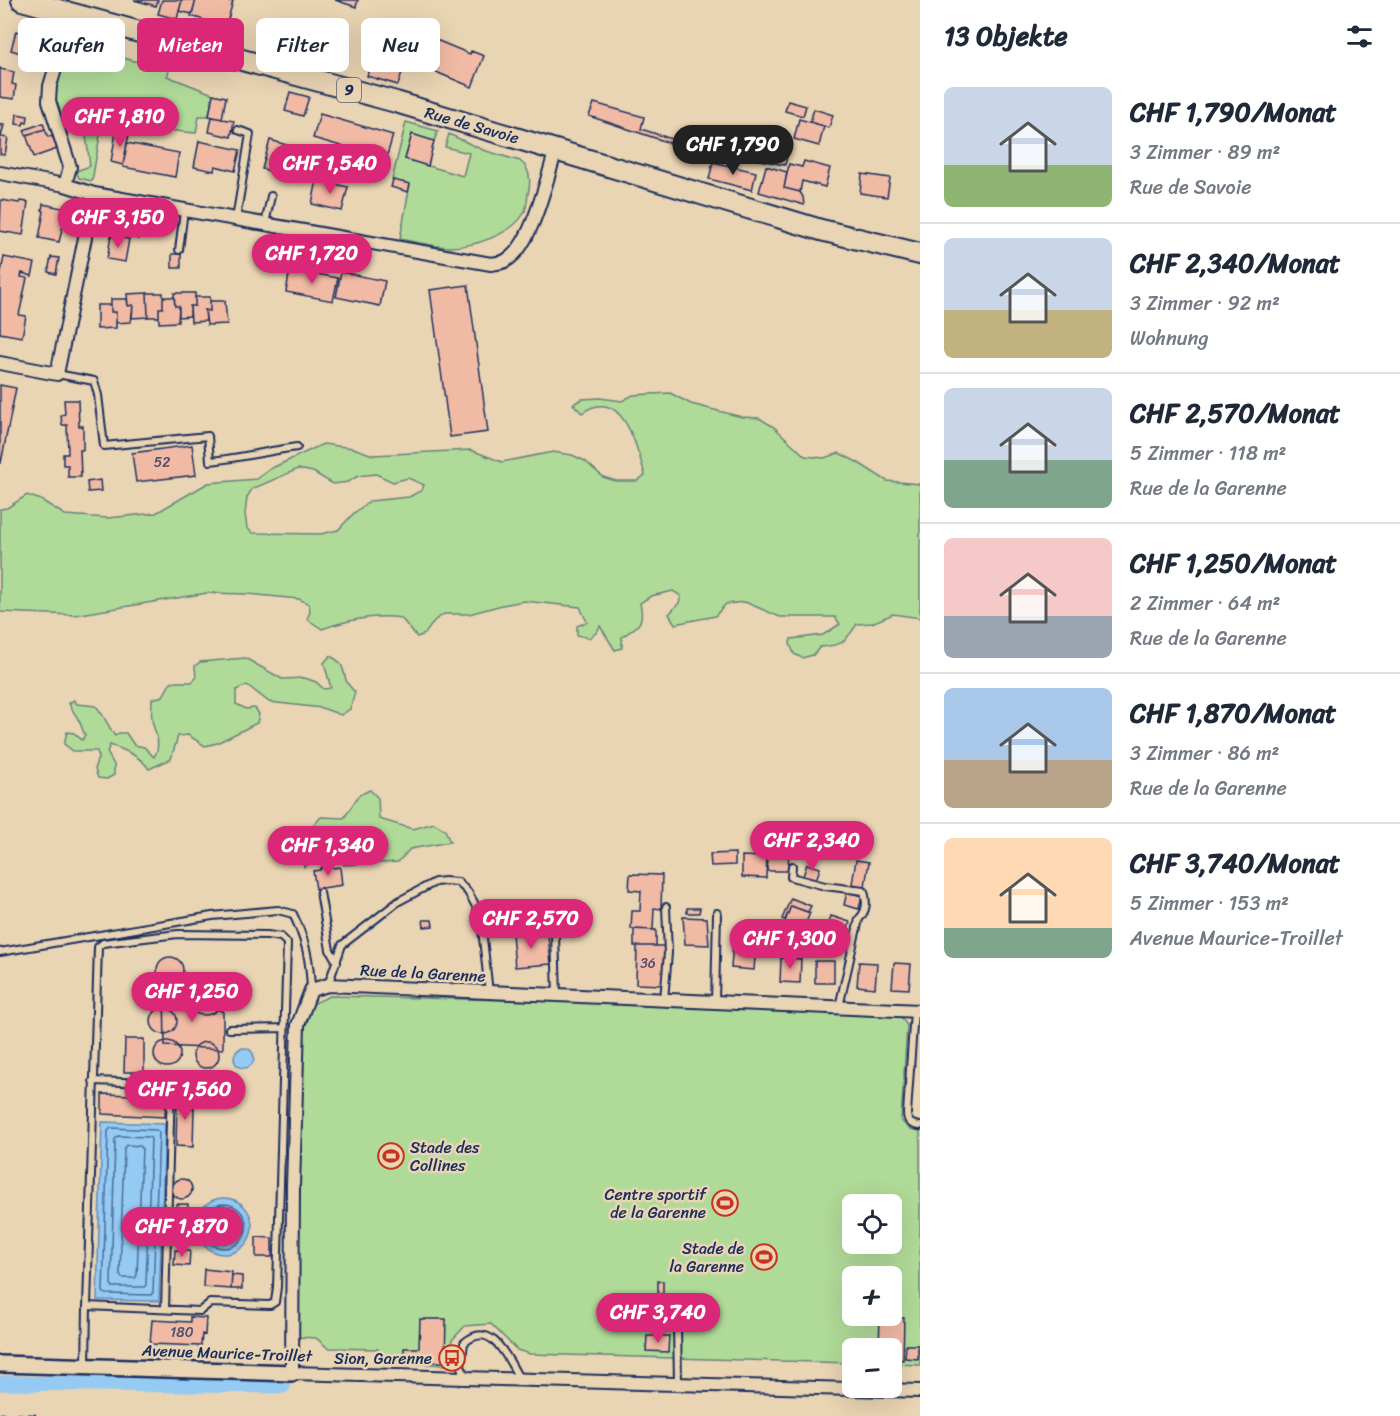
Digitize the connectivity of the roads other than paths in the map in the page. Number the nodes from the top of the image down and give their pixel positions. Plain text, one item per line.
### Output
1 (22, 0) edge
2 (72, 14) junction
3 (238, 130) dead end
4 (556, 150) junction
5 (0, 173) edge
6 (65, 185) junction
7 (94, 194) junction
8 (271, 196) dead end
9 (184, 210) junction
10 (236, 220) junction
11 (265, 225) junction
12 (179, 250) dead end
13 (920, 254) edge
14 (0, 363) edge
15 (57, 374) junction
16 (297, 447) dead end
17 (792, 866) dead end
18 (320, 892) dead end
19 (666, 907) dead end
20 (717, 913) dead end
21 (555, 935) dead end
22 (0, 952) edge
23 (337, 962) junction
24 (328, 985) junction
25 (311, 990) junction
26 (489, 993) junction
27 (557, 995) junction
28 (664, 1000) junction
29 (715, 1002) junction
30 (838, 1008) junction
31 (917, 1011) edge
32 (285, 1028) junction
33 (229, 1029) dead end
34 (93, 1081) junction
35 (171, 1084) junction
36 (208, 1085) dead end
37 (920, 1126) edge
38 (87, 1305) junction
39 (165, 1309) junction
40 (677, 1326) dead end
41 (0, 1364) edge
42 (87, 1367) junction
43 (292, 1373) junction
44 (466, 1376) junction
45 (519, 1378) junction
46 (678, 1383) junction
47 (920, 1391) edge

1 - 2 main road, Rue de Savoie / 9
2 - 4 main road, Rue de Savoie / 9
2 - 6 street
3 - 10 lane
4 - 11 street
4 - 13 main road, Rue de Savoie / 9
5 - 6 street
6 - 7 street
7 - 9 street
7 - 15 street
8 - 11 lane
9 - 10 street
9 - 12 lane
10 - 11 street
14 - 15 street
15 - 16 lane
17 - 30 lane
18 - 23 lane
19 - 28 lane
20 - 29 lane
21 - 27 lane
22 - 25 lane
23 - 24 lane
23 - 26 lane
24 - 25 street, Rue de la Garenne
24 - 26 street, Rue de la Garenne
25 - 43 street
26 - 27 street, Rue de la Garenne
27 - 28 street, Rue de la Garenne
28 - 29 street, Rue de la Garenne
29 - 30 street, Rue de la Garenne
30 - 31 street, Rue de la Garenne
31 - 37 lane
32 - 33 lane
32 - 34 lane
32 - 39 lane
34 - 35 lane
34 - 38 lane
35 - 36 lane
35 - 39 lane
38 - 39 lane
38 - 42 lane
40 - 46 lane
41 - 42 street, Avenue Maurice-Troillet
42 - 43 street, Avenue Maurice-Troillet
43 - 44 street, Avenue Maurice-Troillet
44 - 45 street, Avenue Maurice-Troillet
44 - 45 lane
45 - 46 street, Avenue Maurice-Troillet
46 - 47 street, Avenue Maurice-Troillet

